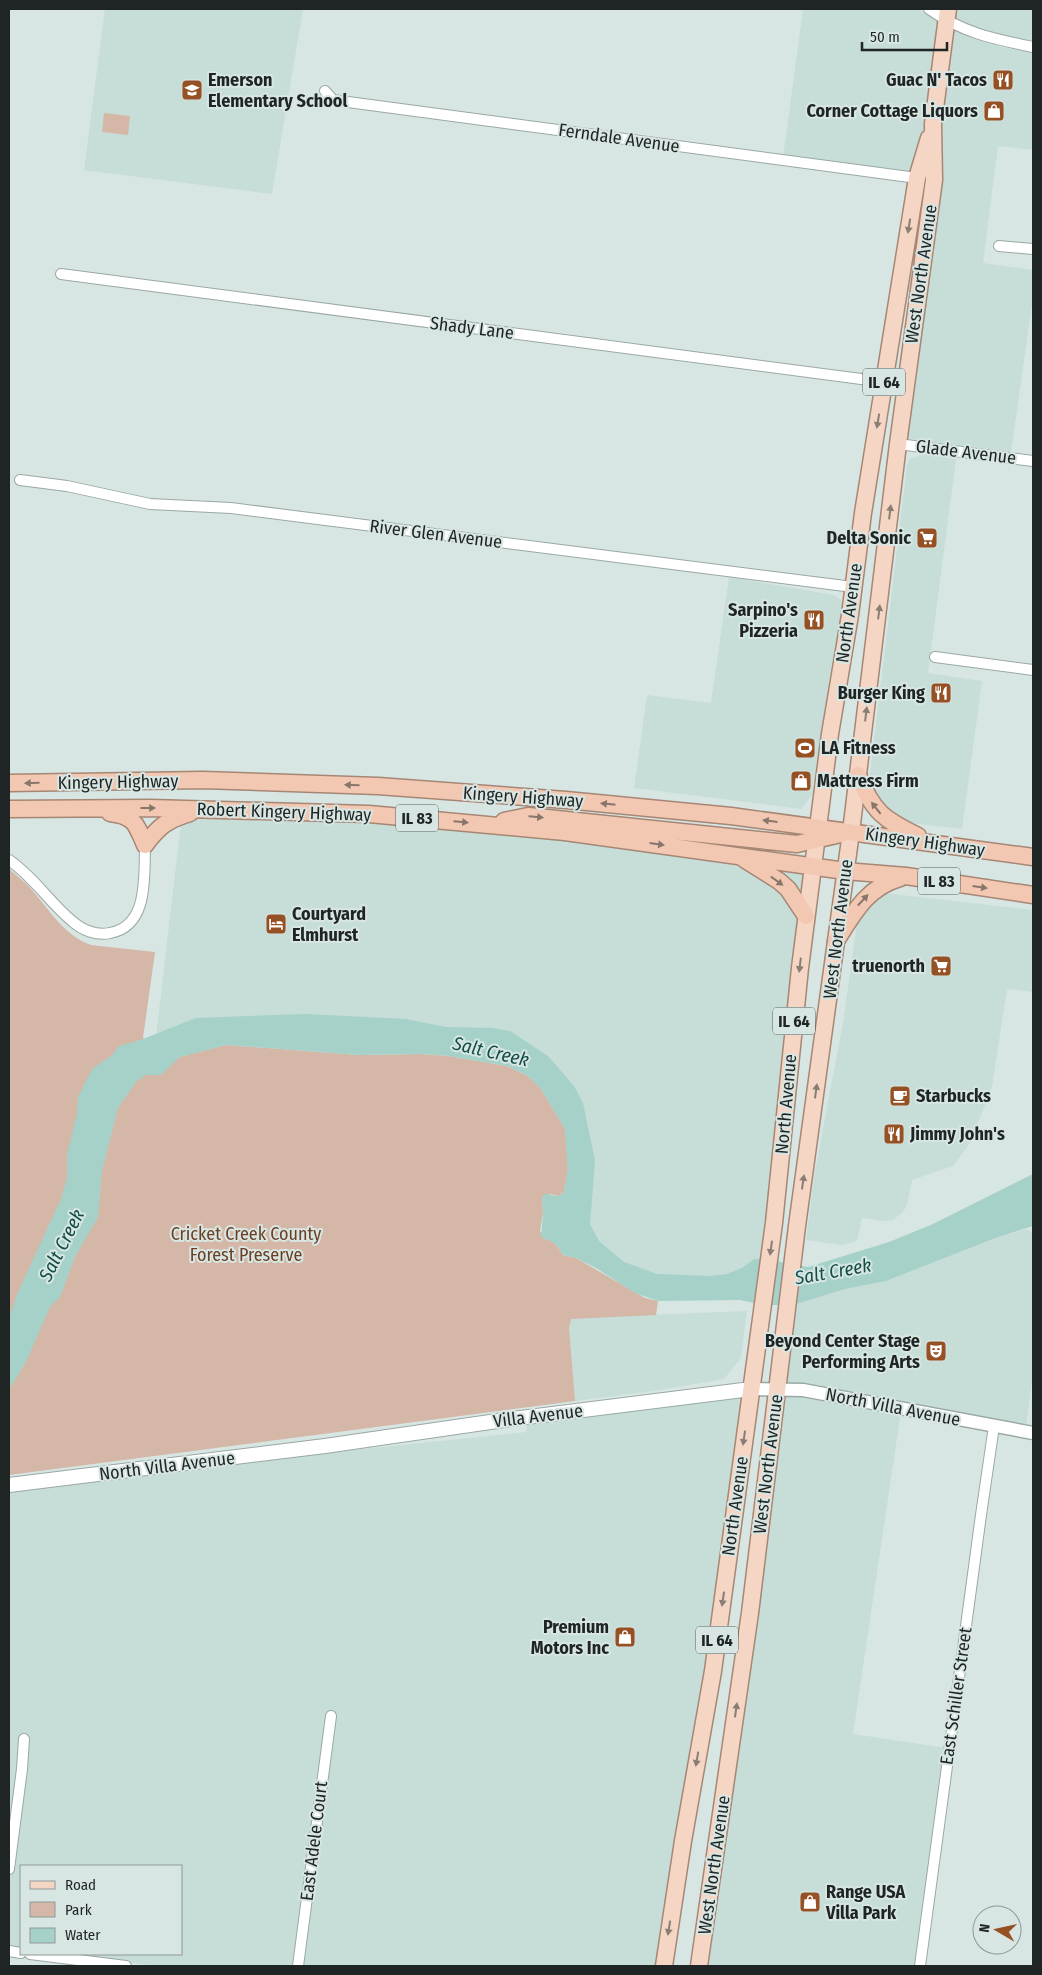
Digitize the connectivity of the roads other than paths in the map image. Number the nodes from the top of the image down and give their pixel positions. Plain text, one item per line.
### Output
1 (929, 9) edge
2 (948, 15) edge
3 (1033, 47) edge
4 (325, 90) dead end
5 (933, 124) junction
6 (917, 178) junction
7 (999, 246) dead end
8 (1033, 249) edge
9 (61, 274) dead end
10 (884, 382) junction
11 (898, 444) junction
12 (1033, 460) edge
13 (20, 480) dead end
14 (853, 587) junction
15 (935, 656) dead end
16 (1033, 670) edge
17 (858, 775) junction
18 (9, 783) edge
19 (82, 808) junction
20 (9, 809) edge
21 (202, 809) junction
22 (489, 825) junction
23 (851, 832) junction
24 (817, 834) junction
25 (931, 843) junction
26 (145, 846) junction
27 (738, 855) junction
28 (1033, 857) edge
29 (9, 860) edge
30 (813, 866) junction
31 (845, 871) junction
32 (906, 876) junction
33 (1033, 895) edge
34 (806, 916) junction
35 (836, 941) junction
36 (751, 1389) junction
37 (777, 1389) junction
38 (994, 1426) junction
39 (1033, 1432) edge
40 (325, 1446) joint
41 (9, 1485) edge
42 (331, 1716) dead end
43 (24, 1739) dead end
44 (9, 1869) edge
45 (38, 1955) edge
46 (126, 1966) edge
47 (298, 1966) edge
48 (664, 1966) edge
49 (699, 1966) edge
50 (920, 1966) edge

1 - 2 street
2 - 3 street
2 - 5 main road, West North Avenue / IL 64
4 - 6 street, Ferndale Avenue
5 - 6 main road, North Avenue / IL 64
5 - 11 main road, West North Avenue / IL 64
6 -> 10 main road, North Avenue / IL 64
7 - 8 street
9 - 10 street, Shady Lane
10 -> 14 main road, North Avenue / IL 64
11 - 12 street, Glade Avenue
17 -> 11 main road, West North Avenue / IL 64
13 - 14 street, River Glen Avenue
14 - 24 main road, North Avenue / IL 64
15 - 16 street
17 - 23 main road, West North Avenue / IL 64
25 -> 17 highway
24 -> 18 highway, Kingery Highway / IL 83
19 - 20 highway, Robert Kingery Highway / IL 83
19 -> 21 highway, Robert Kingery Highway / IL 83
19 - 26 highway
21 -> 22 highway, Robert Kingery Highway / IL 83
21 - 26 highway
22 -> 24 highway
22 -> 27 highway, Robert Kingery Highway / IL 83
23 - 24 highway, Kingery Highway / IL 83
23 - 25 highway, Kingery Highway / IL 83
23 - 31 main road, West North Avenue / IL 64
24 - 30 main road, North Avenue / IL 64
25 - 28 highway, Kingery Highway / IL 83
26 - 29 street
27 - 30 highway, Kingery Highway / IL 83
27 -> 34 highway
30 - 31 highway, Kingery Highway / IL 83
30 - 34 main road, North Avenue / IL 64
31 - 32 highway, Kingery Highway / IL 83
31 - 35 main road, West North Avenue / IL 64
32 -> 33 highway, Kingery Highway / IL 83
35 -> 32 highway
34 -> 36 main road, North Avenue / IL 64
37 -> 35 main road, West North Avenue / IL 64
36 - 37 street, North Villa Avenue
36 - 40 main road, Villa Avenue
36 -> 48 main road, North Avenue / IL 64
37 - 38 street, North Villa Avenue
49 -> 37 main road, West North Avenue / IL 64
38 - 39 street, North Villa Avenue
38 - 50 street, East Schiller Street
40 - 41 main road, North Villa Avenue
42 - 47 street, East Adele Court
43 - 44 street
45 - 46 street

